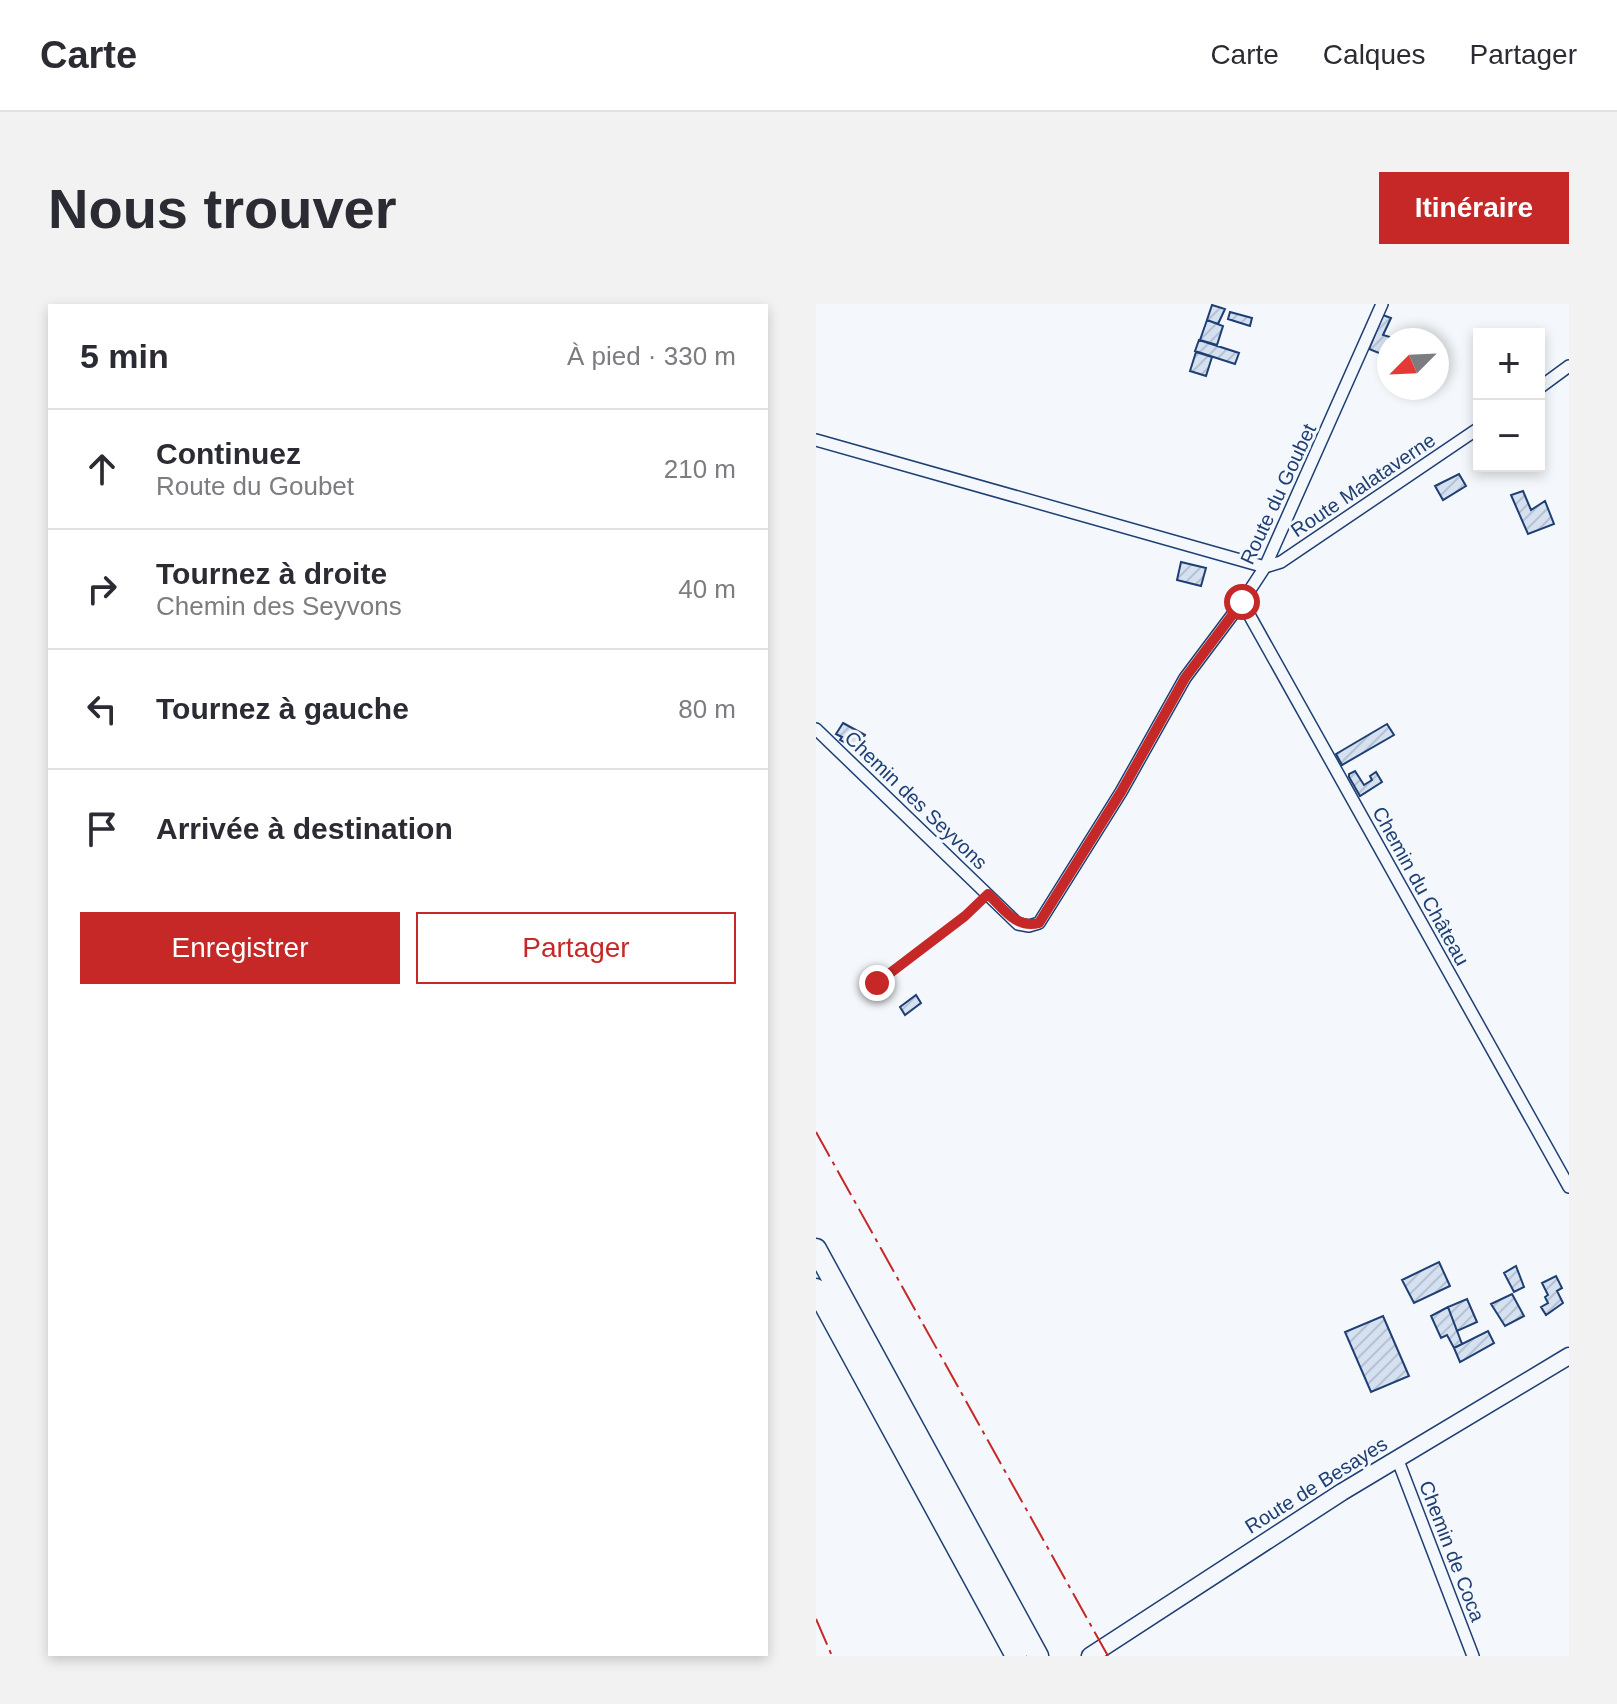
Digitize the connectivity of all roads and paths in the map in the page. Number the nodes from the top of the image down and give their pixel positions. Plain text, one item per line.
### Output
1 (1382, 304) edge
2 (1569, 366) edge
3 (1545, 384) edge
4 (1473, 432) edge
5 (816, 440) edge
6 (1265, 567) junction
7 (1242, 602) junction
8 (816, 729) edge
9 (988, 894) junction
10 (1029, 926) joint
11 (877, 983) dead end
12 (1569, 1187) edge
13 (816, 1249) edge
14 (816, 1289) edge
15 (1569, 1356) edge
16 (1397, 1458) junction
17 (1016, 1656) edge
18 (1038, 1656) edge
19 (1090, 1656) edge
20 (1473, 1656) edge

1 - 6 street, Route du Goubet
2 - 3 street
4 - 6 street, Route Malataverne
5 - 6 street
6 - 7 street, Route du Goubet
7 - 10 street, Route du Goubet
7 - 12 street, Chemin du Château
8 - 9 street, Chemin des Seyvons
9 - 10 street, Chemin des Seyvons
9 - 11 path
13 - 18 highway
14 - 17 highway
15 - 16 street, Route de Besayes
16 - 19 street, Route de Besayes
16 - 20 street, Chemin de Coca

